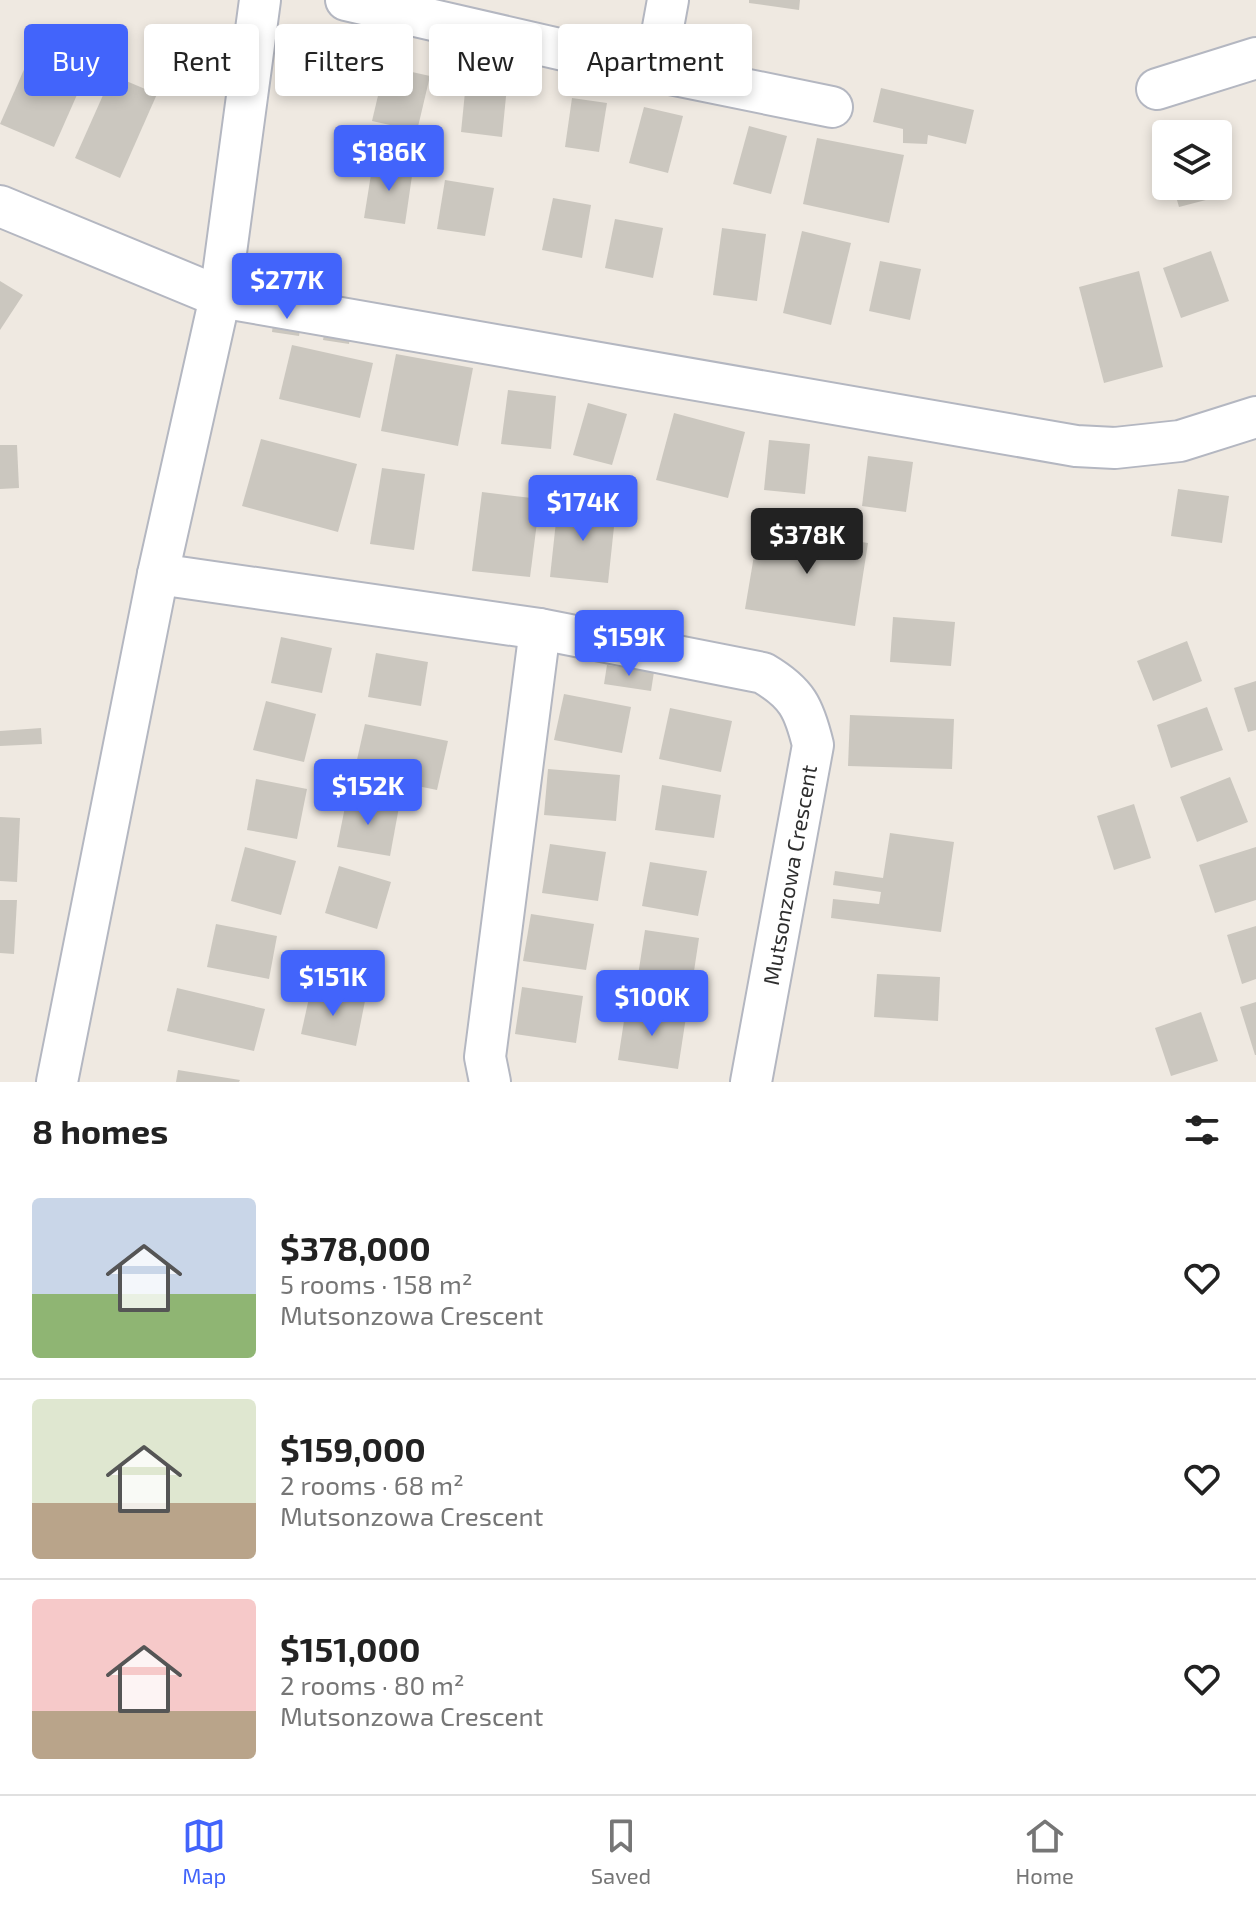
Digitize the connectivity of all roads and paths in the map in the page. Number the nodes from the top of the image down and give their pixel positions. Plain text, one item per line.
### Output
1 (260, 0) edge
2 (346, 0) edge
3 (668, 0) edge
4 (664, 24) edge
5 (558, 49) edge
6 (1256, 58) edge
7 (1157, 89) dead end
8 (752, 91) edge
9 (832, 107) dead end
10 (0, 206) edge
11 (220, 297) junction
12 (1256, 417) edge
13 (158, 574) junction
14 (540, 629) junction
15 (57, 1082) edge
16 (490, 1082) edge
17 (751, 1082) edge

1 - 11 street
2 - 5 street
3 - 4 street
6 - 7 street
8 - 9 street
10 - 11 street
11 - 12 street
11 - 13 street
13 - 14 street, Mutsonzowa Crescent
13 - 15 street
14 - 16 street
14 - 17 street, Mutsonzowa Crescent

